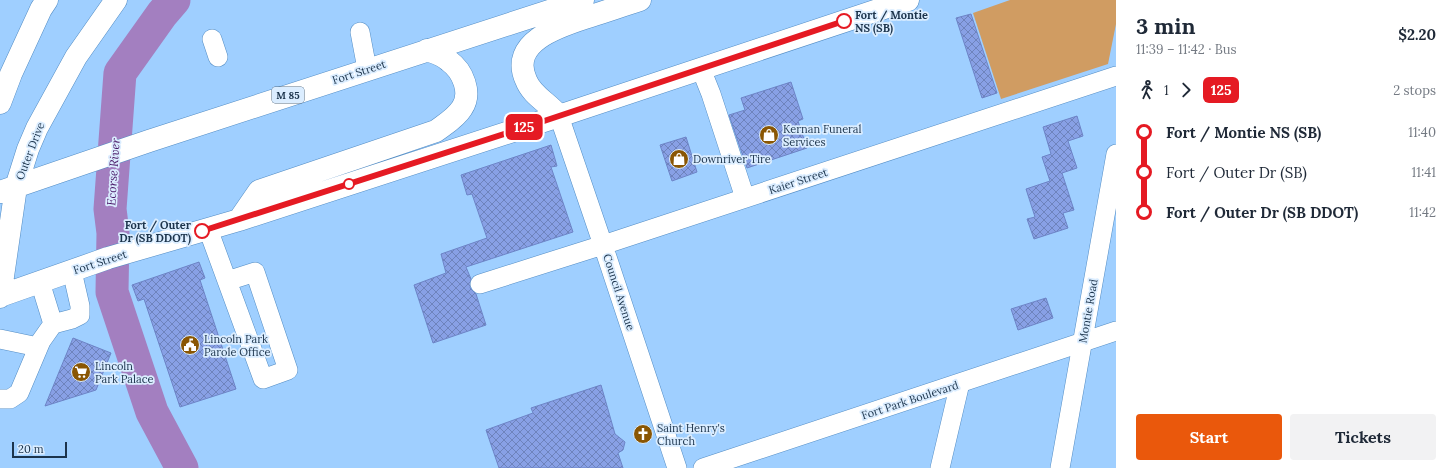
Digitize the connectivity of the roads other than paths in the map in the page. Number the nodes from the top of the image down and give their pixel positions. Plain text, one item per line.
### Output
1 (47, 0) edge
2 (116, 0) edge
3 (583, 0) edge
4 (640, 0) edge
5 (908, 0) edge
6 (562, 3) edge
7 (360, 32) dead end
8 (212, 39) dead end
9 (426, 50) junction
10 (218, 57) dead end
11 (367, 69) junction
12 (701, 69) junction
13 (5, 76) edge
14 (1116, 76) edge
15 (0, 103) edge
16 (559, 116) junction
17 (1116, 154) edge
18 (8, 189) edge
19 (745, 198) junction
20 (239, 220) junction
21 (208, 229) junction
22 (604, 245) junction
23 (81, 268) junction
24 (227, 281) junction
25 (40, 282) junction
26 (480, 284) dead end
27 (0, 297) edge
28 (53, 324) junction
29 (1116, 331) edge
30 (0, 339) edge
31 (1082, 343) junction
32 (38, 347) junction
33 (960, 383) junction
34 (0, 399) edge
35 (677, 468) edge
36 (703, 468) edge
37 (940, 468) edge
38 (1060, 468) edge

1 - 13 main road
2 - 18 main road, Outer Drive
3 - 6 main road, Fort Street / M 85
4 - 16 main road
5 - 12 main road, Fort Street
6 - 9 main road, Fort Street / M 85
7 - 11 street
8 - 10 street
9 - 11 main road, Fort Street / M 85
9 - 20 main road
11 - 18 main road, Fort Street / M 85
12 - 16 main road, Fort Street
12 - 19 street
13 - 15 main road
14 - 19 street, Kaier Street
16 - 20 main road, Fort Street
16 - 22 street, Council Avenue
17 - 31 street, Montie Road
18 - 27 main road, Outer Drive
19 - 22 street, Kaier Street
20 - 21 main road, Fort Street
21 - 23 main road, Fort Street
21 - 24 street
22 - 26 street, Kaier Street
22 - 35 street, Council Avenue
23 - 25 main road, Fort Street
23 - 28 street
24 - 24 street
25 - 27 main road, Fort Street
25 - 28 street
28 - 32 street
29 - 31 street, Fort Park Boulevard
30 - 32 street
31 - 33 street, Fort Park Boulevard
31 - 38 street, Montie Road
32 - 34 street
33 - 36 street, Fort Park Boulevard
33 - 37 street

